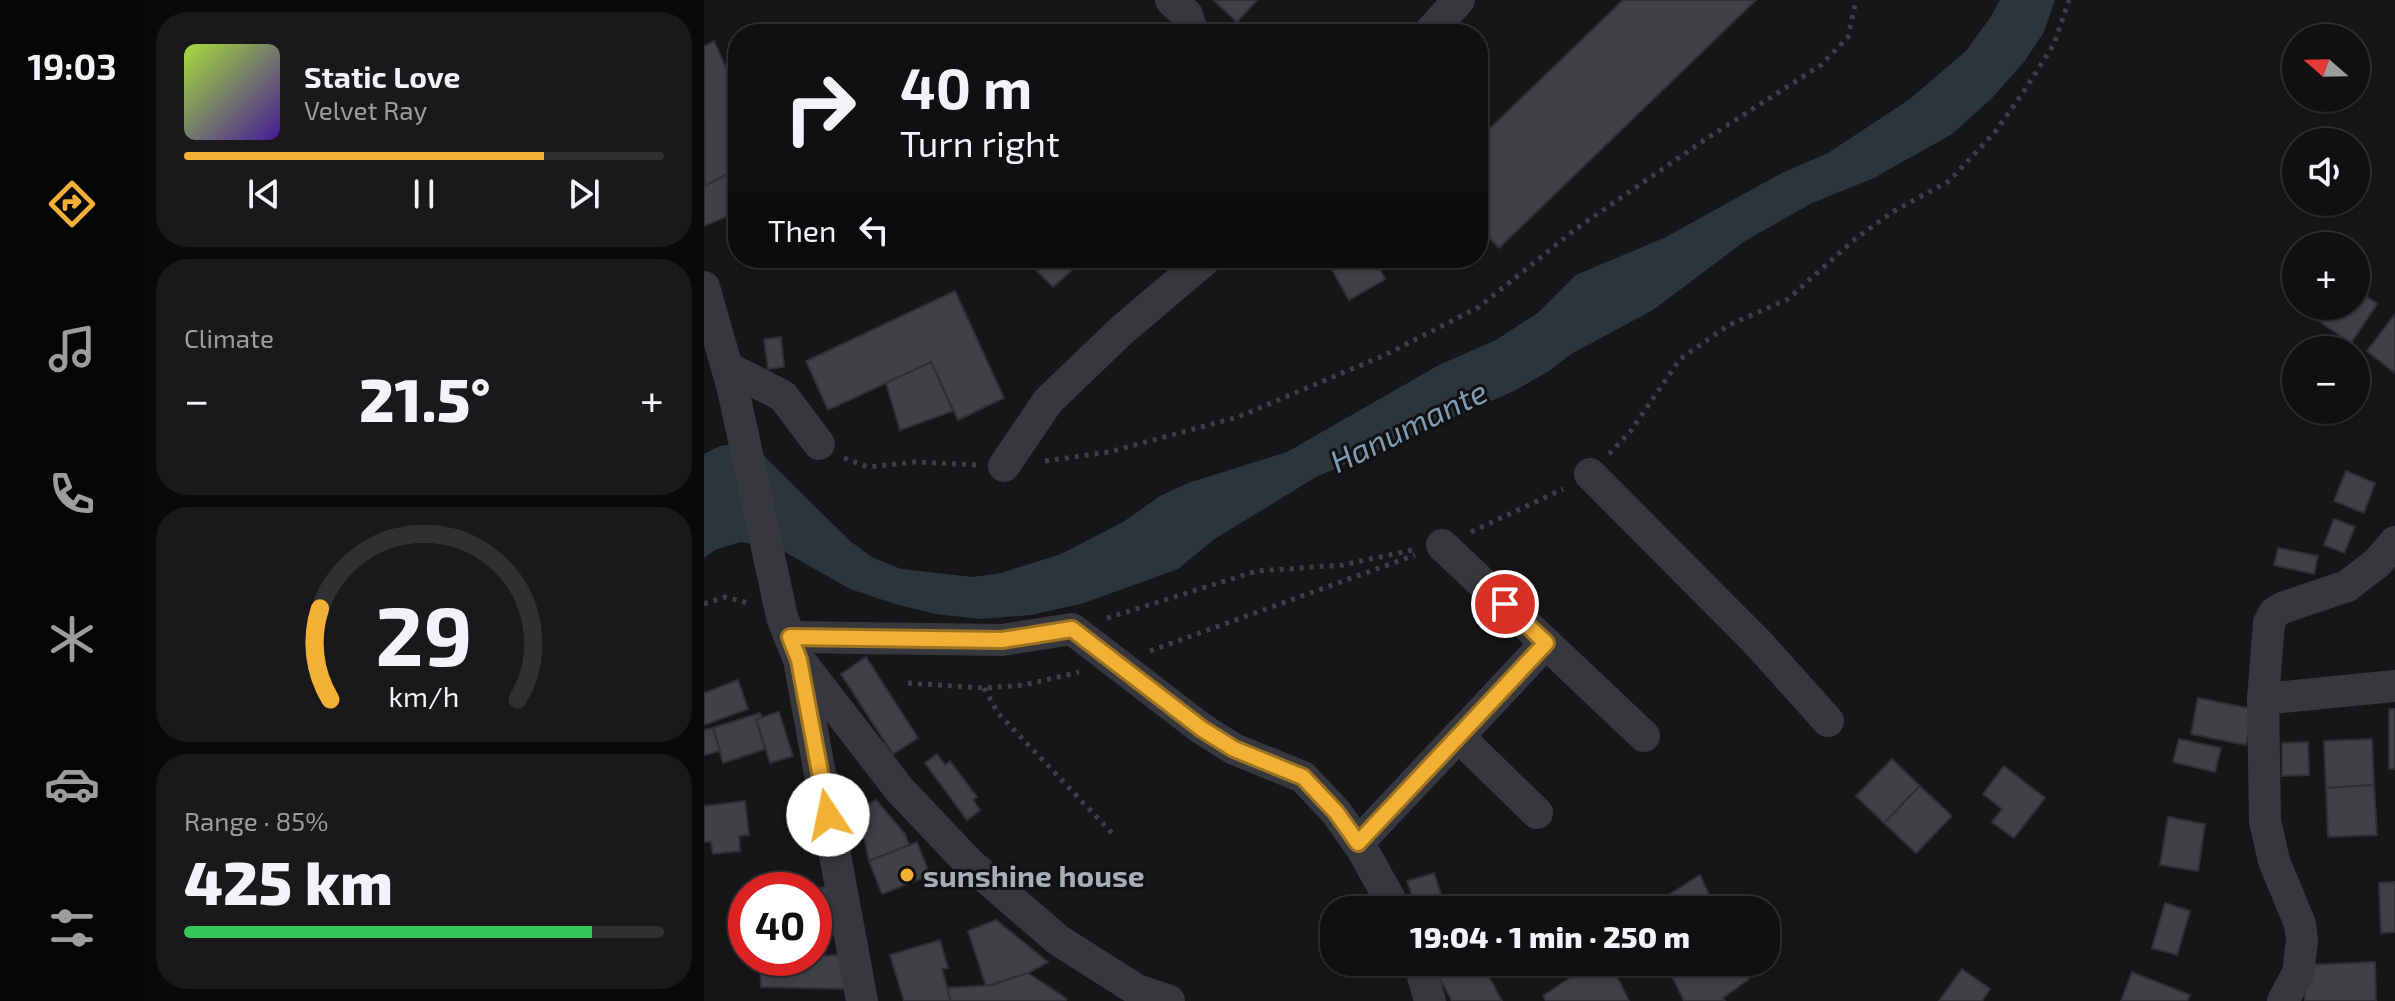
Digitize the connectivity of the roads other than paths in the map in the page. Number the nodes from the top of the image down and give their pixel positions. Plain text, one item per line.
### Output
1 (1171, 0) edge
2 (1459, 0) edge
3 (1190, 24) edge
4 (1437, 24) edge
5 (1195, 268) edge
6 (704, 287) edge
7 (722, 379) edge
8 (819, 444) road end
9 (1004, 466) road end
10 (1590, 474) road end
11 (2395, 542) edge
12 (1442, 545) road end
13 (787, 626) junction
14 (1546, 643) junction
15 (2395, 686) edge
16 (2263, 699) junction
17 (1828, 721) dead end
18 (1458, 736) junction
19 (1644, 736) dead end
20 (1537, 813) dead end
21 (1358, 843) junction
22 (1388, 896) edge
23 (1423, 976) edge
24 (862, 1001) edge
25 (1169, 1001) edge
26 (1430, 1001) edge
27 (2283, 1001) edge

1 - 3 street
2 - 4 street
5 - 9 street
6 - 7 street
7 - 8 street
7 - 13 street
10 - 17 street
11 - 16 street
12 - 14 street
13 - 21 street
13 - 24 street
13 - 25 street
14 - 18 street
14 - 19 street
15 - 16 street
16 - 27 street
18 - 20 street
18 - 21 street
21 - 22 street
23 - 26 street

